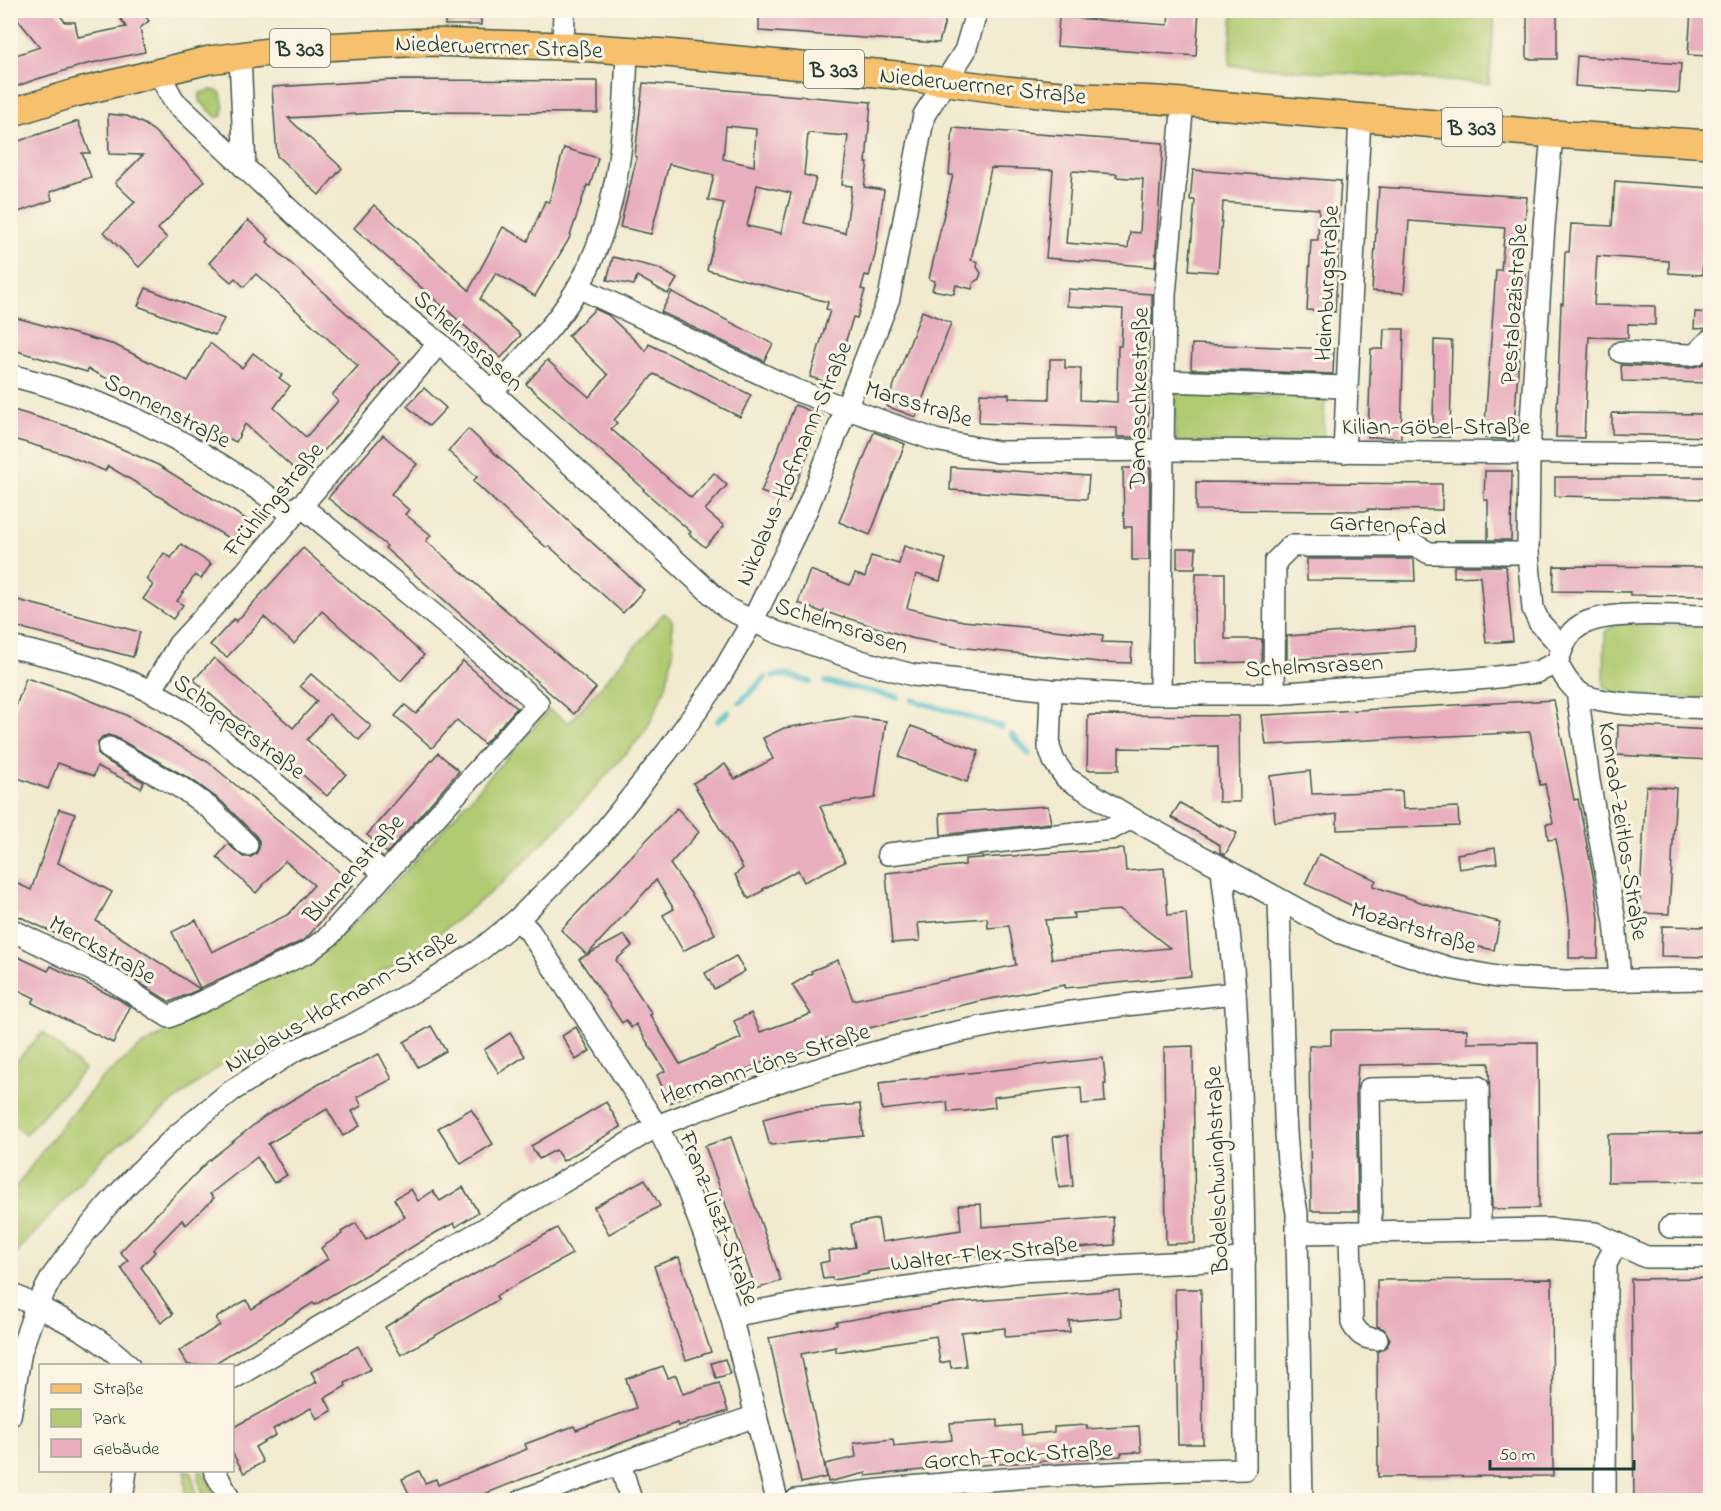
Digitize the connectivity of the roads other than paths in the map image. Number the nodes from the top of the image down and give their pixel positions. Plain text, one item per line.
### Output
1 (564, 10) edge
2 (977, 10) edge
3 (563, 46) junction
4 (627, 50) junction
5 (240, 55) junction
6 (158, 72) junction
7 (946, 83) junction
8 (1183, 102) junction
9 (10, 113) edge
10 (1360, 117) junction
11 (1552, 134) junction
12 (1710, 144) edge
13 (245, 170) junction
14 (578, 287) junction
15 (1710, 340) edge
16 (439, 343) junction
17 (1621, 352) dead end
18 (10, 375) edge
19 (1163, 381) junction
20 (1346, 387) junction
21 (491, 393) junction
22 (846, 407) junction
23 (1162, 450) junction
24 (1529, 451) junction
25 (1344, 452) junction
26 (1710, 454) edge
27 (296, 510) junction
28 (1528, 553) junction
29 (1710, 616) edge
30 (752, 622) junction
31 (10, 647) edge
32 (1560, 655) junction
33 (1051, 690) junction
34 (151, 691) junction
35 (1577, 691) junction
36 (1160, 694) junction
37 (1274, 694) junction
38 (538, 703) joint
39 (1710, 708) edge
40 (109, 748) dead end
41 (1131, 818) junction
42 (247, 845) dead end
43 (888, 854) dead end
44 (1222, 869) junction
45 (384, 873) junction
46 (1279, 900) junction
47 (519, 919) junction
48 (10, 929) edge
49 (1620, 979) junction
50 (1710, 979) edge
51 (1235, 993) junction
52 (169, 1017) joint
53 (657, 1126) junction
54 (1670, 1227) dead end
55 (1710, 1227) edge
56 (1480, 1230) junction
57 (1361, 1232) junction
58 (1297, 1233) junction
59 (1617, 1244) junction
60 (1710, 1257) edge
61 (1245, 1258) junction
62 (10, 1293) edge
63 (36, 1307) junction
64 (731, 1316) junction
65 (1377, 1339) dead end
66 (128, 1364) edge
67 (234, 1378) edge
68 (10, 1416) edge
69 (756, 1416) junction
70 (620, 1463) junction
71 (1245, 1469) joint
72 (126, 1472) edge
73 (215, 1472) edge
74 (960, 1492) edge
75 (122, 1500) edge
76 (230, 1500) edge
77 (527, 1500) edge
78 (631, 1500) edge
79 (777, 1500) edge
80 (796, 1500) edge
81 (1302, 1500) edge
82 (1605, 1500) edge

1 - 3 street
2 - 7 street, Nikolaus-Hofmann-Straße
3 - 4 main road, Niederwerrner Straße / B 303
3 - 5 main road, Niederwerrner Straße / B 303
4 - 7 main road, Niederwerrner Straße / B 303
4 - 14 street
5 - 6 main road, Niederwerrner Straße / B 303
5 - 13 street
6 - 9 main road, Niederwerrner Straße / B 303
6 - 13 street, Schelmsrasen
7 - 8 main road, Niederwerrner Straße / B 303
7 - 22 street, Nikolaus-Hofmann-Straße
8 - 10 main road, Niederwerrner Straße / B 303
8 - 19 street, Damaschkestraße
10 - 11 main road, Niederwerrner Straße / B 303
10 - 20 street, Heimburgstraße
11 - 12 main road, Niederwerrner Straße / B 303
11 - 24 street, Pestalozzistraße
13 - 16 street, Schelmsrasen
14 - 21 street
14 - 22 street, Marsstraße
15 - 17 street
16 - 21 street, Schelmsrasen
16 - 27 street, Frühlingstraße
18 - 27 street, Sonnenstraße
19 - 20 street
19 - 23 street, Damaschkestraße
20 - 25 street, Heimburgstraße
21 - 30 street, Schelmsrasen
22 - 23 street, Marsstraße
22 - 30 street, Nikolaus-Hofmann-Straße
23 - 25 street, Kilian-Göbel-Straße
23 - 36 street, Damaschkestraße
24 - 25 street, Kilian-Göbel-Straße
24 - 26 street, Kilian-Göbel-Straße
24 - 28 street, Pestalozzistraße
27 - 34 street, Frühlingstraße
27 - 38 street, Sonnenstraße
28 - 32 street, Pestalozzistraße
28 - 37 street, Gartenpfad
29 - 32 street
30 - 33 street, Schelmsrasen
30 - 47 street, Nikolaus-Hofmann-Straße
31 - 34 street, Schopperstraße
32 - 35 street, Pestalozzistraße
32 - 37 street, Schelmsrasen
33 - 36 street, Schelmsrasen
33 - 41 street, Mozartstraße
34 - 45 street, Schopperstraße
35 - 39 street
35 - 49 street, Konrad-Zeitlos-Straße
36 - 37 street, Schelmsrasen
38 - 45 street, Blumenstraße
40 - 42 street
41 - 43 street
41 - 44 street, Mozartstraße
44 - 46 street, Mozartstraße
44 - 51 street, Bodelschwinghstraße
45 - 52 street, Blumenstraße
46 - 49 street, Mozartstraße
46 - 58 street
47 - 53 street, Franz-Liszt-Straße
47 - 63 street, Nikolaus-Hofmann-Straße
48 - 52 street, Merckstraße
49 - 50 street, Mozartstraße
51 - 53 street, Hermann-Löns-Straße
51 - 61 street, Bodelschwinghstraße
53 - 64 street, Franz-Liszt-Straße
53 - 67 street, Hermann-Löns-Straße
54 - 55 street
56 - 57 street
56 - 57 street
56 - 59 street
57 - 58 street
57 - 65 street
58 - 81 street
59 - 60 street
59 - 82 street
61 - 64 street, Walter-Flex-Straße
61 - 71 street, Bodelschwinghstraße
62 - 63 street
63 - 66 street
63 - 68 street, Nikolaus-Hofmann-Straße
64 - 69 street, Franz-Liszt-Straße
69 - 70 street
69 - 79 street, Franz-Liszt-Straße
70 - 77 street
70 - 78 street
71 - 74 street, Gorch-Fock-Straße
72 - 75 street
73 - 76 street
74 - 80 street, Gorch-Fock-Straße

